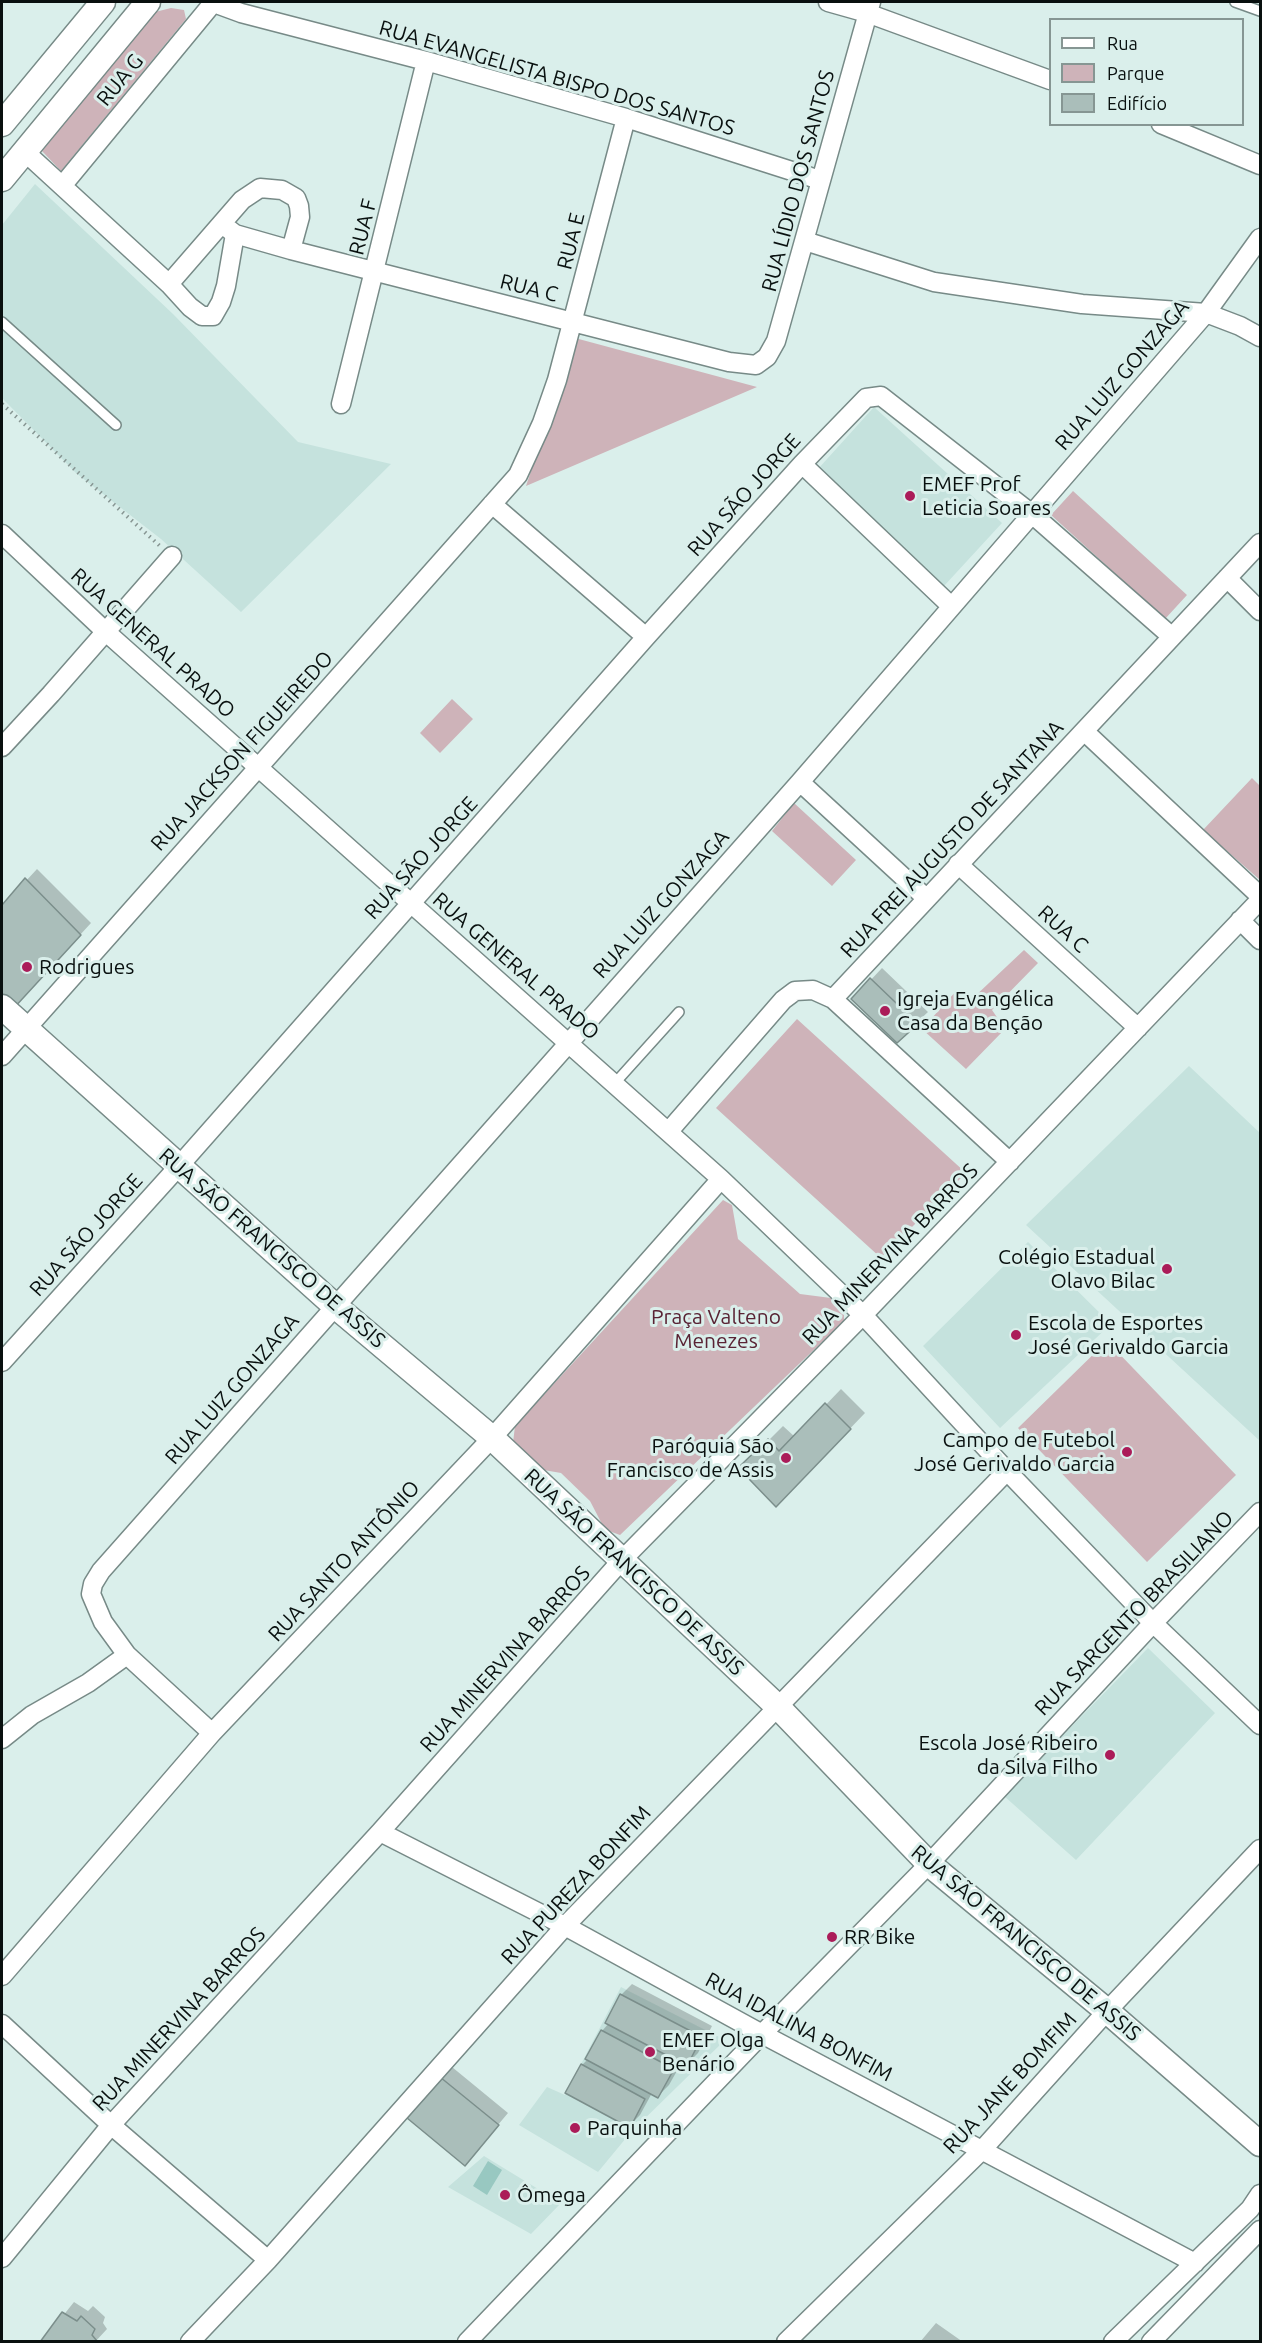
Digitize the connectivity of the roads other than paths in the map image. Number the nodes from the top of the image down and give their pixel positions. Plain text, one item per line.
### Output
1 (103, 2) edge
2 (148, 2) edge
3 (212, 2) edge
4 (828, 2) edge
5 (1235, 2) edge
6 (248, 7) edge
7 (869, 7) edge
8 (1260, 11) edge
9 (426, 61) junction
10 (1049, 80) edge
11 (626, 118) junction
12 (2, 124) edge
13 (1166, 126) edge
14 (25, 152) junction
15 (1260, 165) edge
16 (2, 178) edge
17 (820, 180) junction
18 (62, 186) junction
19 (229, 229) junction
20 (1260, 238) edge
21 (805, 242) junction
22 (291, 250) junction
23 (375, 271) junction
24 (169, 284) junction
25 (1206, 313) junction
26 (2, 322) edge
27 (573, 322) junction
28 (1260, 336) edge
29 (756, 365) joint
30 (341, 404) dead end
31 (117, 425) dead end
32 (802, 464) junction
33 (518, 475) joint
34 (492, 504) junction
35 (1032, 514) junction
36 (2, 534) edge
37 (1260, 543) edge
38 (172, 556) road end
39 (1227, 579) junction
40 (951, 606) junction
41 (1260, 611) edge
42 (106, 632) junction
43 (1172, 636) junction
44 (646, 637) junction
45 (8, 728) edge
46 (1084, 731) junction
47 (2, 747) edge
48 (257, 767) junction
49 (800, 782) junction
50 (958, 864) junction
51 (926, 898) junction
52 (1260, 898) edge
53 (410, 903) junction
54 (1240, 920) junction
55 (1260, 940) edge
56 (833, 999) junction
57 (2, 1007) edge
58 (679, 1012) dead end
59 (1138, 1028) junction
60 (27, 1029) junction
61 (568, 1043) junction
62 (2, 1056) edge
63 (615, 1083) junction
64 (669, 1131) junction
65 (1010, 1162) junction
66 (179, 1166) junction
67 (722, 1179) junction
68 (335, 1306) junction
69 (863, 1315) junction
70 (2, 1362) edge
71 (492, 1438) junction
72 (1007, 1471) junction
73 (1260, 1512) edge
74 (621, 1561) junction
75 (1154, 1623) junction
76 (127, 1655) junction
77 (778, 1707) junction
78 (1260, 1725) edge
79 (213, 1733) junction
80 (2, 1739) edge
81 (380, 1833) junction
82 (1260, 1849) edge
83 (929, 1864) junction
84 (565, 1926) junction
85 (2, 1976) edge
86 (1107, 2011) junction
87 (2, 2024) edge
88 (762, 2034) junction
89 (111, 2125) junction
90 (1259, 2144) edge
91 (982, 2150) junction
92 (1260, 2194) edge
93 (1260, 2230) edge
94 (2, 2258) edge
95 (268, 2260) junction
96 (1195, 2262) junction
97 (190, 2342) edge
98 (467, 2342) edge
99 (786, 2342) edge
100 (1113, 2342) edge
101 (1151, 2342) edge

1 - 12 street
2 - 14 street
3 - 6 street, RUA EVANGELISTA BISPO DOS SANTOS
3 - 18 street, RUA G
4 - 7 street
5 - 8 lane
6 - 9 street, RUA EVANGELISTA BISPO DOS SANTOS
7 - 10 street
7 - 17 street, RUA LÍDIO DOS SANTOS
9 - 11 street, RUA EVANGELISTA BISPO DOS SANTOS
9 - 23 street, RUA F
11 - 17 street, RUA EVANGELISTA BISPO DOS SANTOS
11 - 27 street, RUA E
13 - 15 street
14 - 16 street
14 - 18 street
17 - 21 street, RUA LÍDIO DOS SANTOS
18 - 24 street
19 - 22 street, RUA C
19 - 22 street
19 - 24 street
19 - 24 street
20 - 25 street, RUA LUIZ GONZAGA
21 - 25 street
21 - 29 street, RUA LÍDIO DOS SANTOS
22 - 23 street, RUA C
23 - 27 street, RUA C
23 - 30 street, RUA F
25 - 28 street
25 - 35 street, RUA LUIZ GONZAGA
26 - 31 lane
27 - 29 street, RUA C
27 - 33 street, RUA E
32 - 35 street, RUA SÃO JORGE
32 - 40 street
32 - 44 street, RUA SÃO JORGE
33 - 34 street, RUA JACKSON FIGUEIREDO
34 - 44 street
34 - 48 street, RUA JACKSON FIGUEIREDO
35 - 40 street, RUA LUIZ GONZAGA
35 - 43 street
36 - 42 street, RUA GENERAL PRADO
37 - 39 street, RUA FREI AUGUSTO DE SANTANA
38 - 42 street
39 - 41 street
39 - 43 street, RUA FREI AUGUSTO DE SANTANA
40 - 49 street, RUA LUIZ GONZAGA
42 - 45 street
42 - 48 street, RUA GENERAL PRADO
43 - 46 street, RUA FREI AUGUSTO DE SANTANA
44 - 53 street, RUA SÃO JORGE
45 - 47 street
46 - 50 street, RUA FREI AUGUSTO DE SANTANA
46 - 52 street
48 - 53 street, RUA GENERAL PRADO
48 - 60 street, RUA JACKSON FIGUEIREDO
49 - 51 street
49 - 61 street, RUA LUIZ GONZAGA
50 - 51 street, RUA FREI AUGUSTO DE SANTANA
50 - 59 street, RUA C
51 - 56 street, RUA FREI AUGUSTO DE SANTANA
52 - 54 street, RUA MINERVINA BARROS
53 - 61 street, RUA GENERAL PRADO
53 - 66 street, RUA SÃO JORGE
54 - 55 street
54 - 59 street, RUA MINERVINA BARROS
56 - 64 street
56 - 65 street
57 - 60 street, RUA SÃO FRANCISCO DE ASSIS
58 - 63 lane
59 - 65 street, RUA MINERVINA BARROS
60 - 62 street, RUA JACKSON FIGUEIREDO
60 - 66 street, RUA SÃO FRANCISCO DE ASSIS
61 - 63 street, RUA GENERAL PRADO
61 - 68 street, RUA LUIZ GONZAGA
63 - 64 street, RUA GENERAL PRADO
64 - 67 street, RUA GENERAL PRADO
65 - 69 street, RUA MINERVINA BARROS
66 - 68 street, RUA SÃO FRANCISCO DE ASSIS
66 - 70 street, RUA SÃO JORGE
67 - 69 street, RUA GENERAL PRADO
67 - 71 street, RUA SANTO ANTÔNIO
68 - 71 street, RUA SÃO FRANCISCO DE ASSIS
68 - 76 street, RUA LUIZ GONZAGA
69 - 72 street, RUA GENERAL PRADO
69 - 74 street, RUA MINERVINA BARROS
71 - 74 street, RUA SÃO FRANCISCO DE ASSIS
71 - 79 street, RUA SANTO ANTÔNIO
72 - 75 street, RUA GENERAL PRADO
72 - 77 street, RUA PUREZA BONFIM
73 - 75 street, RUA SARGENTO BRASILIANO
74 - 77 street, RUA SÃO FRANCISCO DE ASSIS
74 - 81 street, RUA MINERVINA BARROS
75 - 78 street, RUA GENERAL PRADO
75 - 83 street, RUA SARGENTO BRASILIANO
76 - 79 street
76 - 80 street
77 - 83 street, RUA SÃO FRANCISCO DE ASSIS
77 - 84 street, RUA PUREZA BONFIM
79 - 85 street, RUA SANTO ANTÔNIO
81 - 84 street, RUA IDALINA BONFIM
81 - 89 street, RUA MINERVINA BARROS
82 - 86 street, RUA JANE BOMFIM
83 - 86 street, RUA SÃO FRANCISCO DE ASSIS
83 - 88 street, RUA SARGENTO BRASILIANO
84 - 88 street, RUA IDALINA BONFIM
84 - 95 street, RUA PUREZA BONFIM
86 - 90 street, RUA SÃO FRANCISCO DE ASSIS
86 - 91 street, RUA JANE BOMFIM
87 - 89 street
88 - 91 street, RUA IDALINA BONFIM
88 - 98 street, RUA SARGENTO BRASILIANO
89 - 94 street, RUA MINERVINA BARROS
89 - 95 street
91 - 96 street, RUA IDALINA BONFIM
91 - 99 street, RUA JANE BOMFIM
92 - 96 street
93 - 101 street
95 - 97 street, RUA PUREZA BONFIM
96 - 100 street

